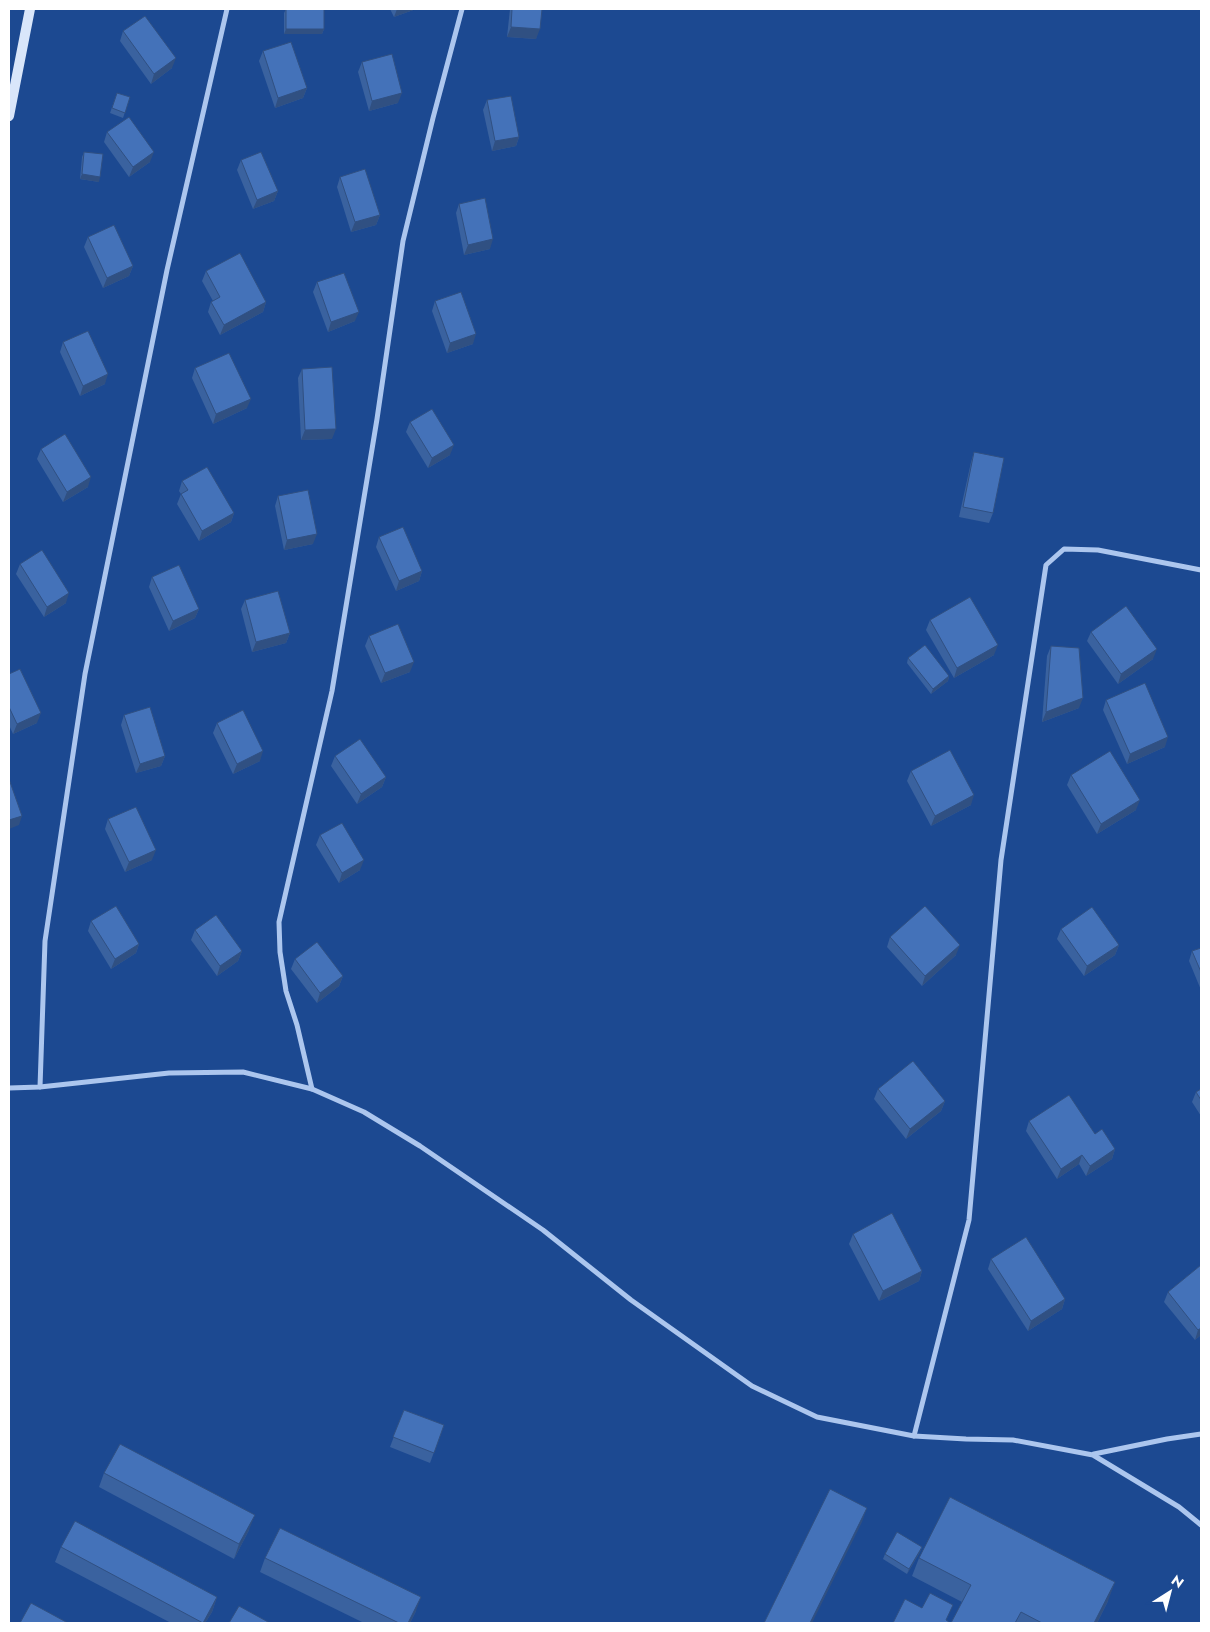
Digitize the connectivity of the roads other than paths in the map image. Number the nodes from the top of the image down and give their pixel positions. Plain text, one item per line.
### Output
1 (30, 9) edge
2 (227, 9) edge
3 (462, 9) edge
4 (9, 116) edge
5 (1201, 570) edge
6 (40, 1087) junction
7 (9, 1088) edge
8 (312, 1089) junction
9 (1201, 1434) edge
10 (914, 1436) junction
11 (1093, 1454) junction
12 (1201, 1525) edge

1 - 4 street
2 - 6 street
3 - 8 street
5 - 10 street
6 - 7 street
6 - 8 street
8 - 10 street
9 - 11 street
10 - 11 street
11 - 12 street

